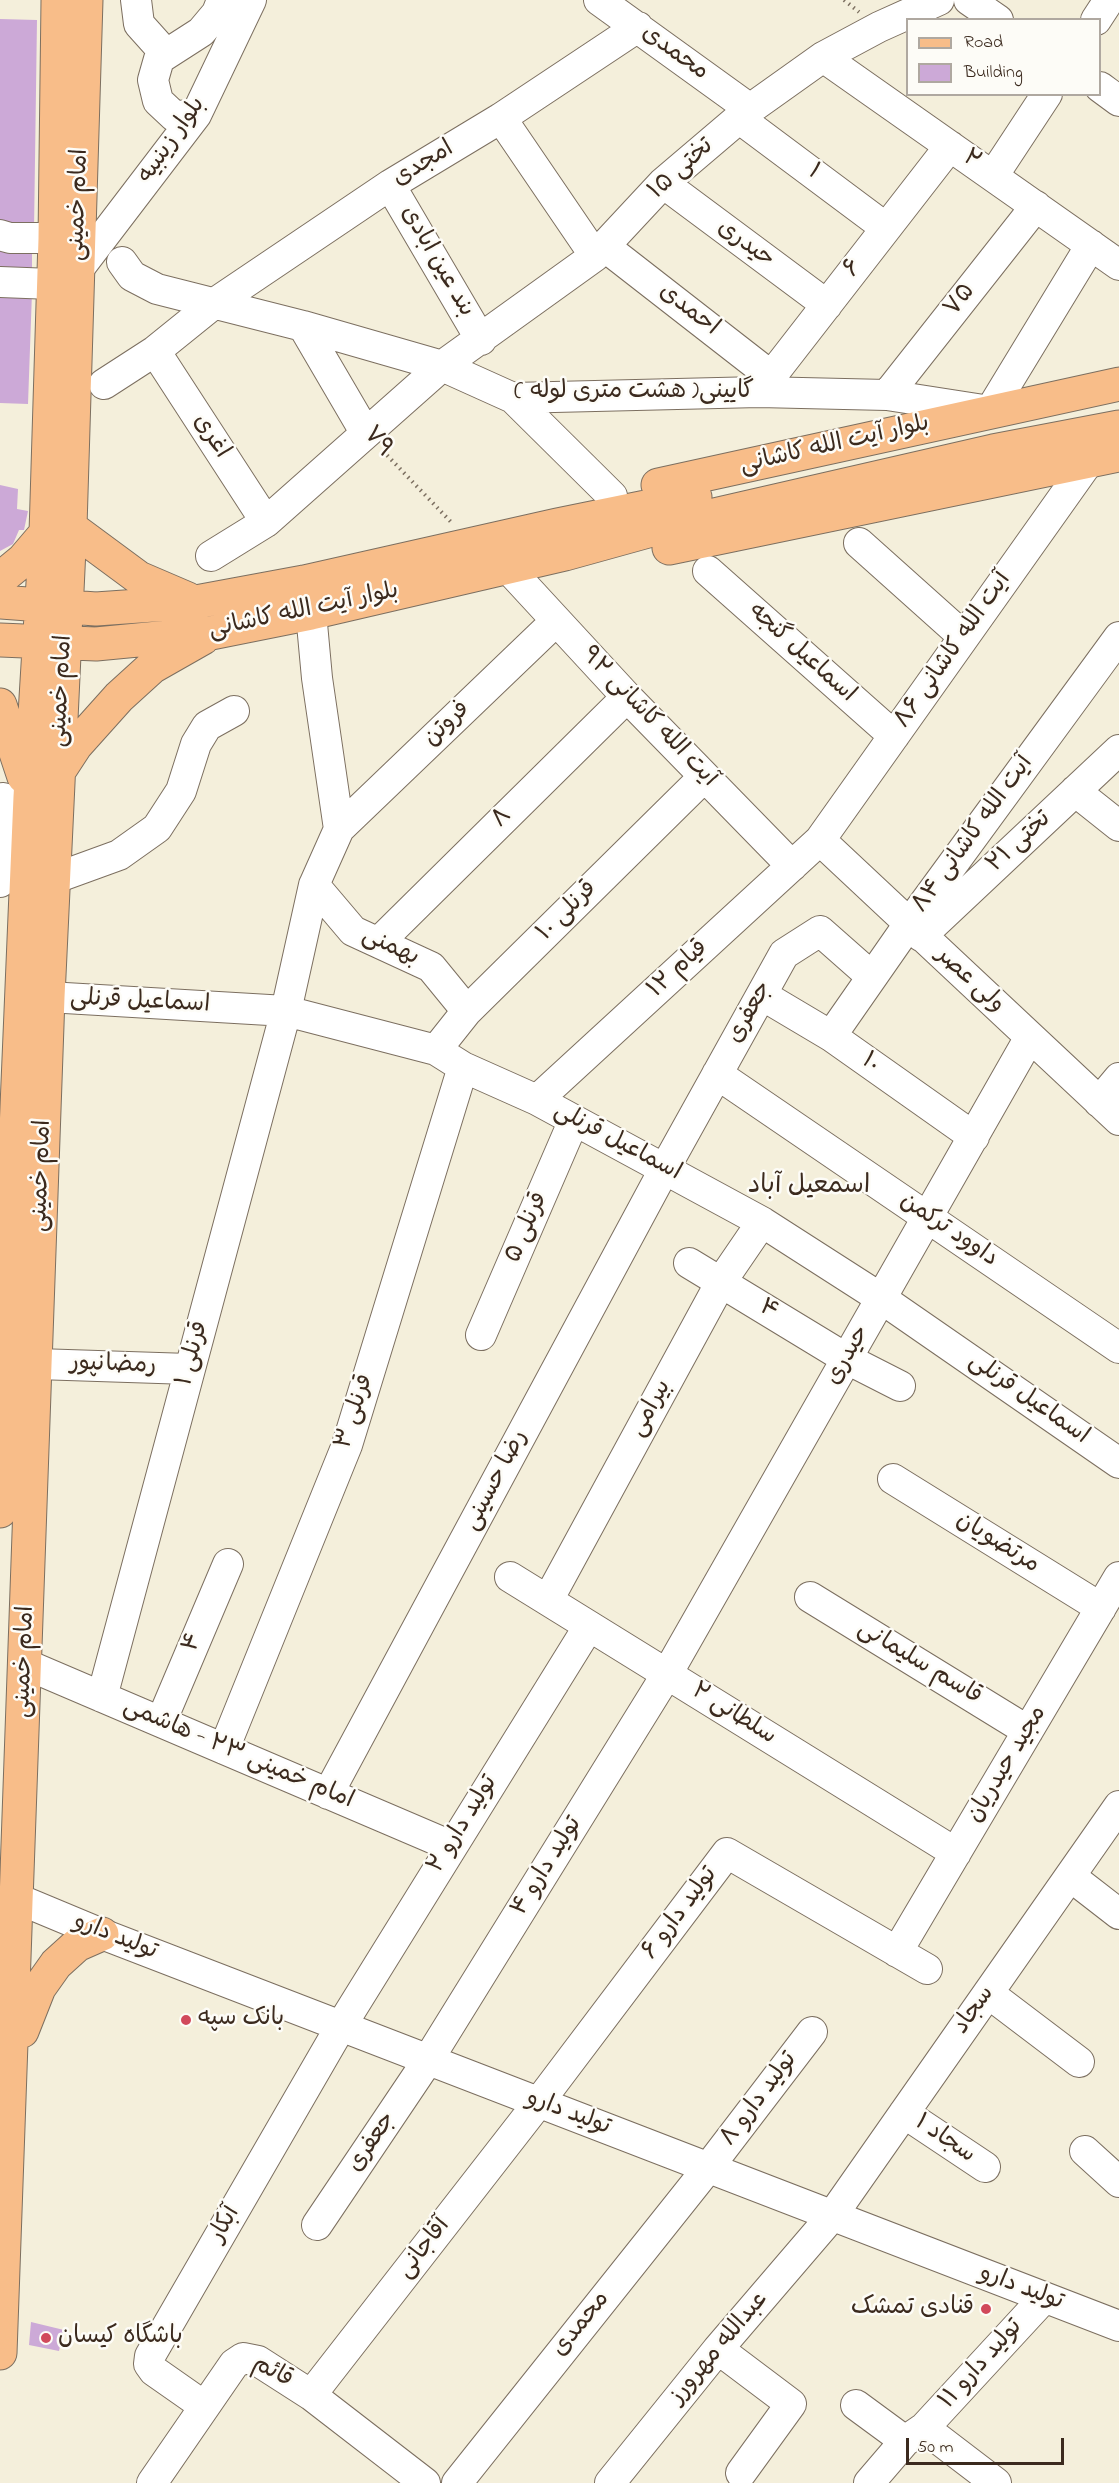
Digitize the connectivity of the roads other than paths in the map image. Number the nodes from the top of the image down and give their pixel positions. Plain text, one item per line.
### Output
1 (58, 0) edge
2 (86, 0) edge
3 (136, 0) edge
4 (222, 0) edge
5 (251, 0) edge
6 (599, 0) edge
7 (939, 0) edge
8 (969, 0) edge
9 (1109, 0) edge
10 (995, 18) edge
11 (1097, 18) edge
12 (638, 27) junction
13 (165, 53) junction
14 (823, 57) junction
15 (1101, 88) edge
16 (1046, 96) edge
17 (1119, 101) edge
18 (745, 114) junction
19 (196, 115) junction
20 (501, 118) junction
21 (950, 146) junction
22 (993, 176) junction
23 (663, 183) junction
24 (390, 185) junction
25 (1036, 206) junction
26 (886, 228) junction
27 (0, 235) edge
28 (67, 238) junction
29 (1091, 245) junction
30 (600, 251) junction
31 (122, 262) dead end
32 (1119, 265) edge
33 (65, 278) junction
34 (0, 282) edge
35 (212, 305) junction
36 (827, 305) junction
37 (303, 326) junction
38 (481, 340) junction
39 (154, 351) junction
40 (442, 366) junction
41 (105, 384) dead end
42 (765, 384) junction
43 (1119, 384) edge
44 (887, 395) junction
45 (513, 398) junction
46 (1119, 406) edge
47 (1119, 427) edge
48 (991, 431) junction
49 (364, 432) junction
50 (1104, 458) edge
51 (612, 496) junction
52 (266, 522) junction
53 (58, 530) junction
54 (561, 539) junction
55 (859, 543) dead end
56 (211, 556) dead end
57 (507, 567) junction
58 (708, 571) dead end
59 (0, 579) edge
60 (196, 602) junction
61 (0, 603) edge
62 (54, 607) junction
63 (311, 613) junction
64 (556, 621) junction
65 (211, 633) junction
66 (964, 637) junction
67 (1119, 637) edge
68 (0, 640) edge
69 (53, 643) junction
70 (627, 697) junction
71 (0, 705) edge
72 (234, 711) dead end
73 (894, 736) junction
74 (1119, 750) edge
75 (59, 771) junction
76 (704, 777) junction
77 (1075, 791) junction
78 (11, 798) edge
79 (1119, 825) edge
80 (339, 829) junction
81 (820, 840) junction
82 (792, 866) junction
83 (53, 879) junction
84 (0, 882) edge
85 (314, 885) junction
86 (915, 930) junction
87 (379, 942) junction
88 (871, 976) junction
89 (762, 995) junction
90 (48, 997) junction
91 (286, 1011) junction
92 (467, 1011) junction
93 (831, 1036) junction
94 (1030, 1037) junction
95 (436, 1050) junction
96 (463, 1066) junction
97 (717, 1074) junction
98 (1119, 1078) edge
99 (537, 1100) junction
100 (1109, 1111) edge
101 (574, 1120) junction
102 (974, 1137) junction
103 (665, 1168) junction
104 (928, 1218) junction
105 (762, 1222) junction
106 (689, 1263) dead end
107 (721, 1282) junction
108 (882, 1299) junction
109 (482, 1335) dead end
110 (1119, 1348) edge
111 (848, 1359) junction
112 (37, 1364) junction
113 (189, 1369) junction
114 (900, 1386) dead end
115 (1119, 1463) edge
116 (893, 1479) dead end
117 (0, 1511) edge
118 (228, 1564) dead end
119 (510, 1577) dead end
120 (1119, 1577) edge
121 (810, 1597) dead end
122 (548, 1600) junction
123 (1101, 1608) junction
124 (590, 1626) junction
125 (25, 1664) junction
126 (667, 1674) junction
127 (102, 1696) junction
128 (161, 1722) junction
129 (1028, 1731) junction
130 (224, 1749) junction
131 (328, 1794) junction
132 (1119, 1806) edge
133 (451, 1846) junction
134 (956, 1853) junction
135 (1070, 1876) junction
136 (18, 1899) junction
137 (1119, 1914) edge
138 (102, 1934) junction
139 (897, 1952) junction
140 (927, 1969) dead end
141 (988, 1993) junction
142 (342, 2026) junction
143 (812, 2032) dead end
144 (13, 2055) junction
145 (428, 2060) junction
146 (1079, 2062) dead end
147 (539, 2102) junction
148 (904, 2113) junction
149 (1085, 2151) dead end
150 (985, 2167) dead end
151 (708, 2168) junction
152 (1119, 2182) edge
153 (4, 2200) edge
154 (832, 2216) junction
155 (317, 2225) dead end
156 (1044, 2298) junction
157 (1112, 2315) edge
158 (718, 2349) junction
159 (0, 2353) edge
160 (311, 2395) junction
161 (856, 2405) dead end
162 (204, 2406) junction
163 (914, 2435) junction
164 (741, 2473) dead end
165 (152, 2483) edge
166 (425, 2483) edge
167 (457, 2483) edge
168 (611, 2483) edge
169 (869, 2483) edge
170 (996, 2483) edge

1 - 28 main road, امام خمینی
2 - 28 main road, امام خمینی
3 - 13 street
4 - 13 street
5 - 19 street, بلوار زینبیه
6 - 12 street, محمدی
7 - 14 street, تختی ۱۵
8 - 10 street
9 - 11 street
12 - 18 street, محمدی
12 - 20 street, امجدی
13 - 19 street
14 - 18 street, تختی ۱۵
14 - 21 street, ۲
15 - 17 street
16 - 22 street
18 - 23 street, تختی ۱۵
18 - 26 street, ۱
19 - 33 street, بلوار زینبیه
20 - 24 street, امجدی
20 - 30 street, احمدی
21 - 22 street, ۲
21 - 26 street, ۶
22 - 25 street, ۲
23 - 30 street, تختی ۱۵
23 - 36 street, حیدری
24 - 35 street, امجدی
24 - 38 street, بند عین ابادی
25 - 29 street, ۲
25 - 44 street, ۷۵
26 - 36 street, ۶
27 - 28 street
28 - 33 main road, امام خمینی
29 - 32 street, ۲
29 - 48 street
30 - 38 street, تختی ۱۵
30 - 42 street, احمدی
31 - 35 street, گایینی( هشت متری لوله )
33 - 34 street
33 - 53 main road, امام خمینی
35 - 37 street, گایینی( هشت متری لوله )
35 - 39 street, امجدی
36 - 42 street, ۶
37 - 40 street, گایینی( هشت متری لوله )
37 - 49 street, ۷۹
38 - 40 street, تختی ۱۵
39 - 41 street, امجدی
39 - 52 street, اغری
40 - 45 street, گایینی( هشت متری لوله )
40 - 49 street, تختی ۱۵
42 - 44 street, گایینی( هشت متری لوله )
42 - 45 street, گایینی( هشت متری لوله )
43 - 48 main road, بلوار آیت الله کاشانی
44 - 48 street, گایینی( هشت متری لوله )
45 - 51 street
46 - 48 main road
47 - 48 main road
48 - 51 main road, بلوار آیت الله کاشانی
48 - 54 main road, بلوار آیت الله کاشانی
49 - 52 street, تختی ۱۵
50 - 54 main road, بلوار آیت الله کاشانی
50 - 66 street, آیت الله کاشانی ۸۶
51 - 54 main road, بلوار آیت الله کاشانی
52 - 56 street, تختی ۱۵
53 - 59 main road
53 - 60 main road
53 - 62 main road, امام خمینی
54 - 57 main road, بلوار آیت الله کاشانی
54 - 60 main road, بلوار آیت الله کاشانی
55 - 66 street
57 - 63 main road, بلوار آیت الله کاشانی
57 - 64 street, آیت الله کاشانی ۹۲
58 - 73 street, اسماعیل گنجه
60 - 62 main road, بلوار آیت الله کاشانی
61 - 62 main road, بلوار آیت الله کاشانی
62 - 69 main road, امام خمینی
63 - 65 main road, بلوار آیت الله کاشانی
63 - 80 street
64 - 70 street, آیت الله کاشانی ۹۲
64 - 80 street, فروتن
65 - 69 main road, بلوار آیت الله کاشانی
65 - 75 main road
66 - 73 street, آیت الله کاشانی ۸۶
67 - 86 street, آیت الله کاشانی ۸۴
68 - 69 main road, بلوار آیت الله کاشانی
69 - 75 main road, امام خمینی
69 - 78 main road, امام خمینی
70 - 76 street, آیت الله کاشانی ۹۲
70 - 87 street, ۸
71 - 78 main road
72 - 83 street
73 - 81 street, آیت الله کاشانی ۸۶
74 - 77 street, تختی ۲۱
75 - 83 main road, امام خمینی
76 - 82 street, آیت الله کاشانی ۹۲
76 - 92 street, قرنلی ۱۰
77 - 79 street
77 - 86 street, تختی ۲۱
78 - 84 street, امام خمینی
78 - 117 main road, امام خمینی
80 - 85 street, قرنلی ۱
81 - 82 street, ۱۲ قیام
81 - 86 street, ولی عصر
82 - 99 street, ۱۲ قیام
83 - 90 main road, امام خمینی
85 - 87 street, بهمنی
85 - 91 street, قرنلی ۱
86 - 88 street, آیت الله کاشانی ۸۴
86 - 94 street, ولی عصر
87 - 92 street, بهمنی
88 - 89 street, جعفری
88 - 93 street, آیت الله کاشانی ۸۴
89 - 93 street, ۱۰
89 - 97 street, جعفری
90 - 91 street, اسماعیل قرنلی
90 - 112 main road, امام خمینی
91 - 95 street, اسماعیل قرنلی
91 - 113 street, قرنلی ۱
92 - 95 street, قرنلی ۱۰
93 - 102 street, ۱۰
94 - 100 street, ولی عصر
94 - 102 street, حیدری
95 - 96 street, اسماعیل قرنلی
96 - 99 street, اسماعیل قرنلی
96 - 130 street, قرنلی ۳
97 - 103 street, جعفری
97 - 104 street, داوود ترکمن
98 - 100 street
99 - 101 street, اسماعیل قرنلی
101 - 103 street, اسماعیل قرنلی
101 - 109 street, قرنلی ۵
102 - 104 street, حیدری
103 - 105 street, اسماعیل قرنلی
103 - 131 street, رضا حسینی
104 - 108 street, حیدری
104 - 110 street, داوود ترکمن
105 - 107 street, بیرامی
105 - 108 street, اسماعیل قرنلی
106 - 107 street, ۴
107 - 111 street, ۴
107 - 122 street, بیرامی
108 - 111 street, حیدری
108 - 115 street, اسماعیل قرنلی
111 - 114 street, ۴
111 - 126 street, حیدری
112 - 113 street, رمضانپور
112 - 125 main road, امام خمینی
113 - 127 street, قرنلی ۱
116 - 123 street, مرتضویان
118 - 128 street, ۴
119 - 122 street, ۲ سلطانی
120 - 123 street, مجید حیدریان
121 - 129 street, قاسم سلیمانی
122 - 124 street, ۲ سلطانی
123 - 129 street, مجید حیدریان
124 - 126 street, ۲ سلطانی
124 - 133 street, تولید دارو ۲
125 - 127 street, امام خمینی ۲۳ - هاشمی
125 - 136 main road, امام خمینی
126 - 134 street, ۲ سلطانی
126 - 145 street, تولید دارو ۴
127 - 128 street, امام خمینی ۲۳ - هاشمی
128 - 130 street, امام خمینی ۲۳ - هاشمی
129 - 134 street, مجید حیدریان
130 - 131 street, امام خمینی ۲۳ - هاشمی
131 - 133 street, امام خمینی ۲۳ - هاشمی
132 - 135 street, سجاد
133 - 142 street, تولید دارو ۲
134 - 139 street, مجید حیدریان
135 - 137 street
135 - 141 street, سجاد
136 - 138 street, تولید دارو
136 - 144 main road, امام خمینی
138 - 142 street, تولید دارو
138 - 144 main road
139 - 140 street, تولید دارو ۶
139 - 147 street, تولید دارو ۶
141 - 146 street
141 - 148 street, سجاد
142 - 145 street, تولید دارو
142 - 162 street, آبکار
143 - 151 street, تولید دارو ۸
144 - 153 main road, امام خمینی
145 - 147 street, تولید دارو
145 - 155 street, جعفری
147 - 151 street, تولید دارو
147 - 160 street, آقاجانی
148 - 150 street, سجاد ۱
148 - 154 street, سجاد
149 - 152 street
151 - 154 street, تولید دارو
151 - 167 street, محمدی
153 - 159 main road, امام خمینی
154 - 156 street, تولید دارو
154 - 158 street, عبدالله مهرورز
156 - 157 street, تولید دارو
156 - 163 street, تولید دارو ۱۱
158 - 164 street
158 - 168 street, عبدالله مهرورز
160 - 162 street, قائم
160 - 166 street, قائم
161 - 163 street
162 - 165 street, قائم
163 - 169 street, تولید دارو ۱۱
163 - 170 street

